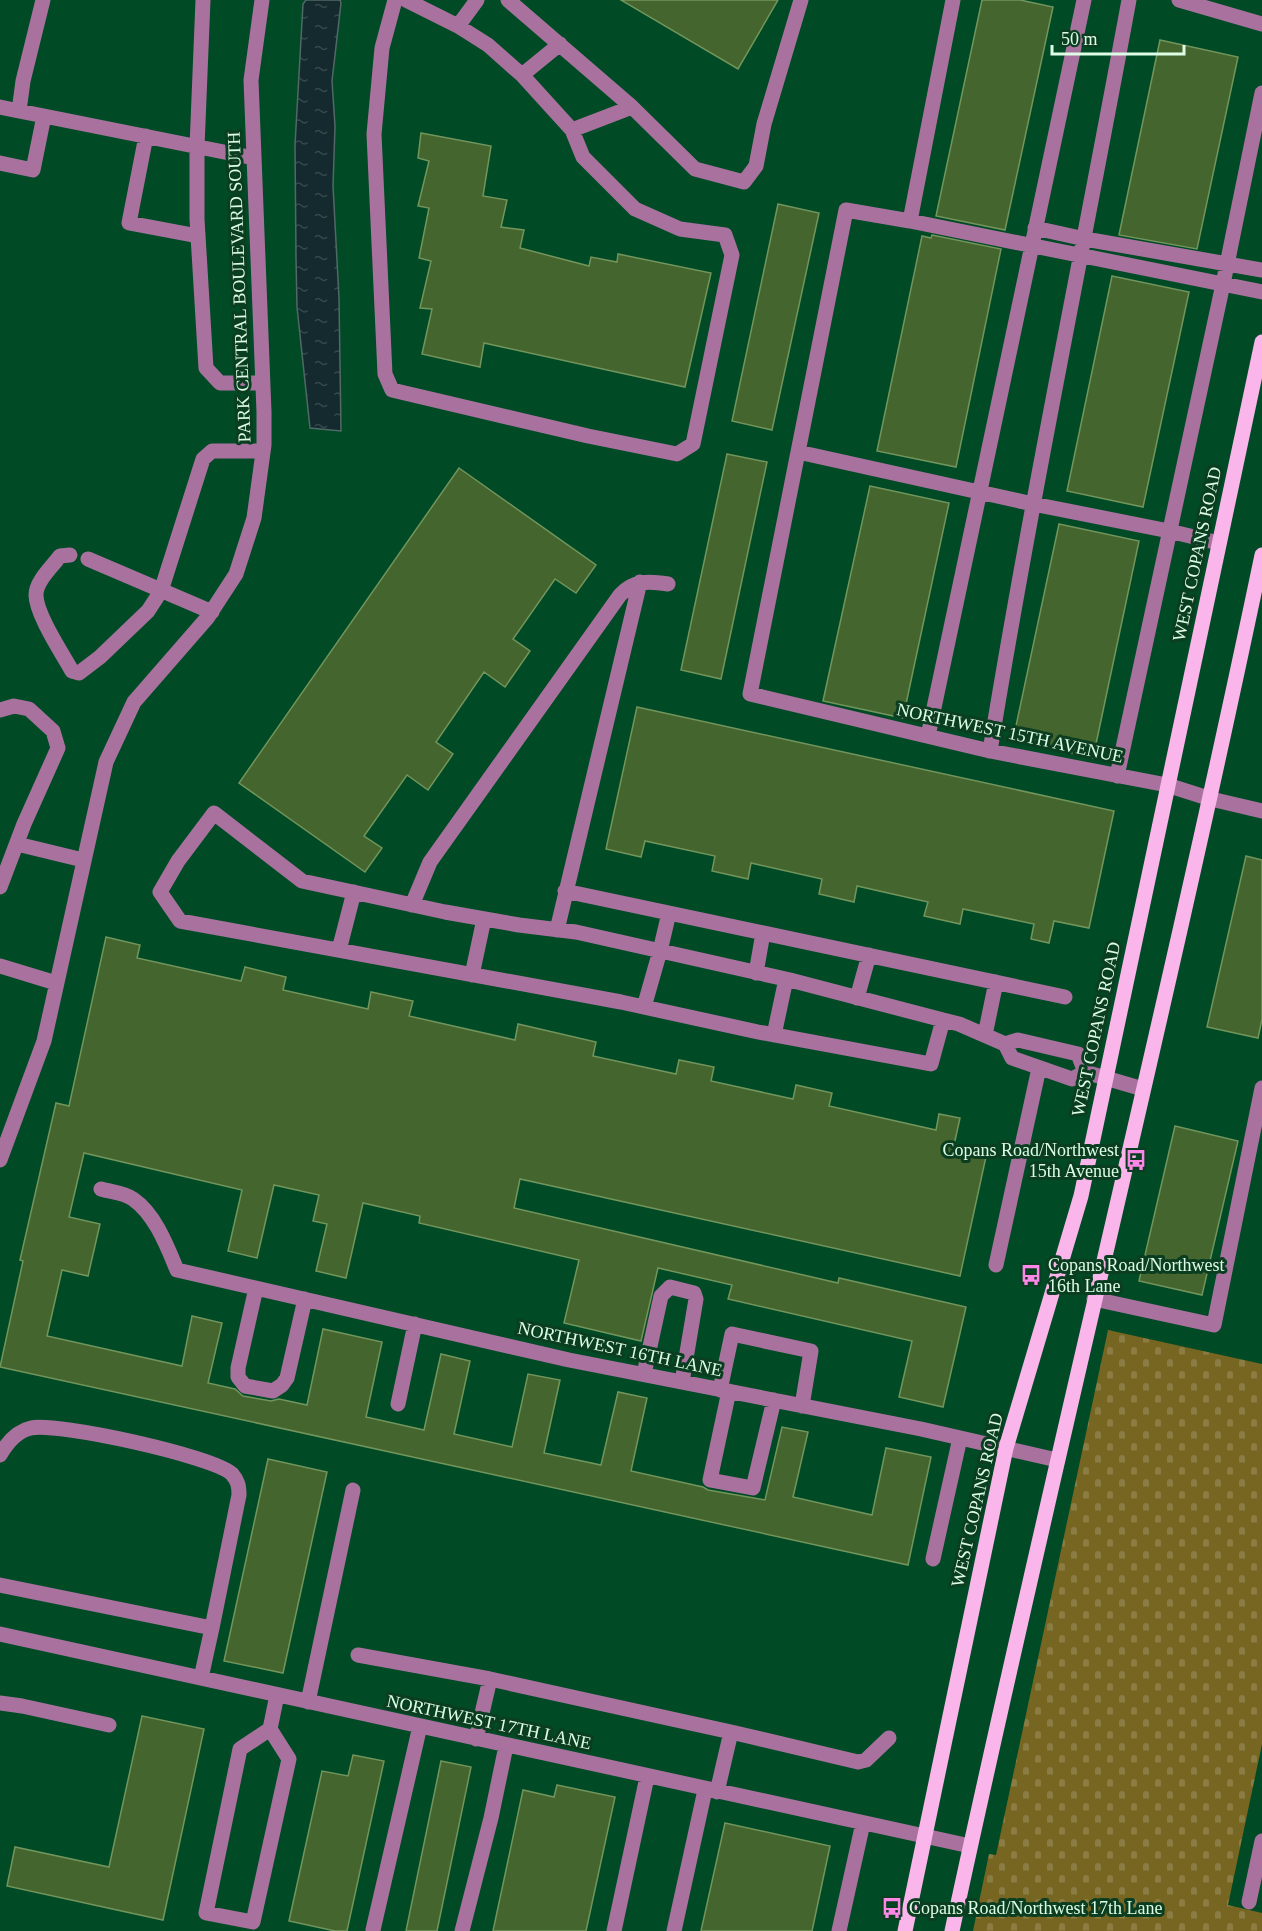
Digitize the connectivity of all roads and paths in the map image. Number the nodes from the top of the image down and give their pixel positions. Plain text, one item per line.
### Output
1 (43, 0) edge
2 (203, 0) edge
3 (262, 0) edge
4 (395, 0) edge
5 (406, 0) edge
6 (477, 0) edge
7 (508, 0) edge
8 (801, 0) edge
9 (953, 0) edge
10 (1084, 0) edge
11 (1129, 0) edge
12 (1179, 0) edge
13 (1262, 24) edge
14 (458, 26) junction
15 (560, 44) junction
16 (522, 75) junction
17 (1262, 93) edge
18 (632, 106) junction
19 (0, 107) edge
20 (19, 111) junction
21 (44, 116) junction
22 (572, 130) junction
23 (146, 136) junction
24 (197, 147) junction
25 (254, 158) junction
26 (0, 163) edge
27 (910, 221) junction
28 (1035, 228) junction
29 (198, 236) junction
30 (1085, 239) junction
31 (1031, 247) junction
32 (1082, 257) junction
33 (1227, 264) junction
34 (1262, 270) edge
35 (1223, 284) junction
36 (1262, 292) edge
37 (1262, 342) edge
38 (263, 383) junction
39 (263, 451) junction
40 (798, 452) junction
41 (980, 492) junction
42 (1033, 504) junction
43 (1169, 531) junction
44 (1219, 543) junction
45 (70, 555) dead end
46 (1262, 555) edge
47 (88, 560) dead end
48 (640, 582) junction
49 (668, 584) dead end
50 (1258, 590) edge
51 (160, 591) junction
52 (212, 612) junction
53 (0, 710) edge
54 (928, 736) junction
55 (990, 751) junction
56 (1117, 776) junction
57 (1167, 785) junction
58 (1211, 799) junction
59 (1262, 811) edge
60 (17, 844) junction
61 (83, 860) junction
62 (0, 887) edge
63 (565, 891) junction
64 (354, 892) junction
65 (412, 905) junction
66 (669, 913) junction
67 (484, 919) junction
68 (557, 930) junction
69 (763, 933) junction
70 (339, 950) junction
71 (660, 951) junction
72 (869, 955) junction
73 (0, 966) edge
74 (756, 972) junction
75 (472, 975) junction
76 (786, 979) junction
77 (996, 982) junction
78 (56, 983) junction
79 (1065, 997) dead end
80 (857, 998) junction
81 (644, 1007) junction
82 (943, 1020) junction
83 (774, 1035) junction
84 (985, 1035) junction
85 (1005, 1044) junction
86 (1039, 1068) junction
87 (1085, 1072) junction
88 (1106, 1078) junction
89 (1143, 1089) junction
90 (1262, 1089) edge
91 (7, 1122) edge
92 (0, 1160) edge
93 (102, 1189) dead end
94 (996, 1265) dead end
95 (256, 1288) junction
96 (305, 1299) junction
97 (1094, 1299) junction
98 (415, 1324) junction
99 (644, 1374) junction
100 (682, 1382) junction
101 (724, 1390) junction
102 (774, 1400) junction
103 (398, 1404) dead end
104 (802, 1406) junction
105 (960, 1438) junction
106 (1006, 1448) junction
107 (0, 1455) edge
108 (1057, 1460) junction
109 (353, 1490) dead end
110 (933, 1559) dead end
111 (0, 1585) edge
112 (212, 1628) junction
113 (0, 1634) edge
114 (358, 1655) dead end
115 (201, 1678) junction
116 (490, 1679) junction
117 (277, 1695) junction
118 (308, 1702) junction
119 (0, 1703) edge
120 (110, 1725) dead end
121 (420, 1726) junction
122 (270, 1729) junction
123 (730, 1732) junction
124 (889, 1738) dead end
125 (476, 1739) junction
126 (506, 1746) junction
127 (647, 1777) junction
128 (711, 1791) junction
129 (863, 1823) junction
130 (925, 1837) junction
131 (1262, 1841) edge
132 (970, 1846) junction
133 (1250, 1902) edge
134 (373, 1930) edge
135 (462, 1931) edge
136 (614, 1931) edge
137 (674, 1931) edge
138 (840, 1931) edge
139 (905, 1931) edge
140 (952, 1931) edge

1 - 20 street
2 - 24 street
3 - 25 street, PARK CENTRAL BOULEVARD SOUTH
4 - 22 street
5 - 14 street
6 - 14 street
7 - 15 street
8 - 18 street
9 - 27 street
10 - 28 street
11 - 30 street
12 - 13 street
14 - 16 street
15 - 16 street
15 - 18 street
16 - 22 street
17 - 33 street
18 - 22 street
19 - 20 street
20 - 21 street
21 - 23 street
21 - 26 street
23 - 24 street
23 - 29 street
24 - 25 street
24 - 29 street
25 - 38 street, PARK CENTRAL BOULEVARD SOUTH
27 - 31 street
27 - 40 street
28 - 30 street
28 - 31 street
29 - 38 street
30 - 32 street
30 - 33 street
31 - 32 street
31 - 41 street
32 - 35 street
32 - 42 street
33 - 34 street
33 - 35 street
35 - 36 street
35 - 43 street
37 - 44 main road, WEST COPANS ROAD
38 - 39 street, PARK CENTRAL BOULEVARD SOUTH
39 - 51 street
39 - 52 street, PARK CENTRAL BOULEVARD SOUTH
40 - 41 street
40 - 54 street, NORTHWEST 15TH AVENUE
41 - 42 street
41 - 54 street
42 - 43 street
42 - 55 street
43 - 44 street
43 - 56 street
44 - 57 main road, WEST COPANS ROAD
45 - 51 street
46 - 50 main road
47 - 51 street
48 - 49 street
48 - 63 street
48 - 65 street
50 - 58 main road
51 - 52 street
52 - 61 street, PARK CENTRAL BOULEVARD SOUTH
53 - 60 street
54 - 55 street, NORTHWEST 15TH AVENUE
55 - 56 street, NORTHWEST 15TH AVENUE
56 - 57 street, NORTHWEST 15TH AVENUE
57 - 58 street, NORTHWEST 15TH AVENUE
57 - 88 main road, WEST COPANS ROAD
58 - 59 street, NORTHWEST 15TH AVENUE
58 - 89 main road
60 - 61 street
60 - 62 street
61 - 78 street, PARK CENTRAL BOULEVARD SOUTH
63 - 66 street
63 - 68 street
64 - 65 street
64 - 70 street
64 - 70 street
65 - 67 street
66 - 69 street
66 - 71 street
67 - 68 street
67 - 75 street
68 - 71 street
69 - 72 street
69 - 74 street
70 - 75 street
71 - 74 street
71 - 81 street
72 - 77 street
72 - 80 street
73 - 78 street
74 - 76 street
75 - 81 street
76 - 80 street
76 - 83 street
77 - 79 street
77 - 84 street
78 - 91 street, PARK CENTRAL BOULEVARD SOUTH
80 - 82 street
81 - 83 street
82 - 83 street
82 - 84 street
84 - 85 street
85 - 86 street
85 - 87 street
86 - 87 street
86 - 94 street
87 - 88 street
88 - 89 street
88 - 106 main road, WEST COPANS ROAD
89 - 97 main road
90 - 97 street
91 - 92 street, PARK CENTRAL BOULEVARD SOUTH
93 - 95 street, NORTHWEST 16TH LANE
95 - 96 street, NORTHWEST 16TH LANE
95 - 96 street
96 - 98 street, NORTHWEST 16TH LANE
97 - 108 main road
98 - 99 street, NORTHWEST 16TH LANE
98 - 103 street
99 - 100 street, NORTHWEST 16TH LANE
99 - 100 street
100 - 101 street, NORTHWEST 16TH LANE
101 - 102 street, NORTHWEST 16TH LANE
101 - 102 street
101 - 104 street
102 - 104 street, NORTHWEST 16TH LANE
104 - 105 street, NORTHWEST 16TH LANE
105 - 106 street, NORTHWEST 16TH LANE
105 - 110 street
106 - 108 street, NORTHWEST 16TH LANE
106 - 130 main road, WEST COPANS ROAD
107 - 112 street
108 - 132 main road
109 - 118 street
111 - 112 street
112 - 115 street
113 - 115 street, NORTHWEST 17TH LANE
114 - 116 street
115 - 117 street, NORTHWEST 17TH LANE
116 - 123 street
116 - 125 street
117 - 118 street, NORTHWEST 17TH LANE
117 - 122 street
118 - 121 street, NORTHWEST 17TH LANE
119 - 120 street
121 - 125 street, NORTHWEST 17TH LANE
121 - 134 street
122 - 122 street
123 - 124 street
123 - 128 street
125 - 126 street, NORTHWEST 17TH LANE
126 - 127 street, NORTHWEST 17TH LANE
126 - 135 street
127 - 128 street, NORTHWEST 17TH LANE
127 - 136 street
128 - 129 street, NORTHWEST 17TH LANE
128 - 137 street
129 - 130 street, NORTHWEST 17TH LANE
129 - 138 street
130 - 132 street, NORTHWEST 17TH LANE
130 - 139 main road, WEST COPANS ROAD
131 - 133 street
132 - 140 main road

